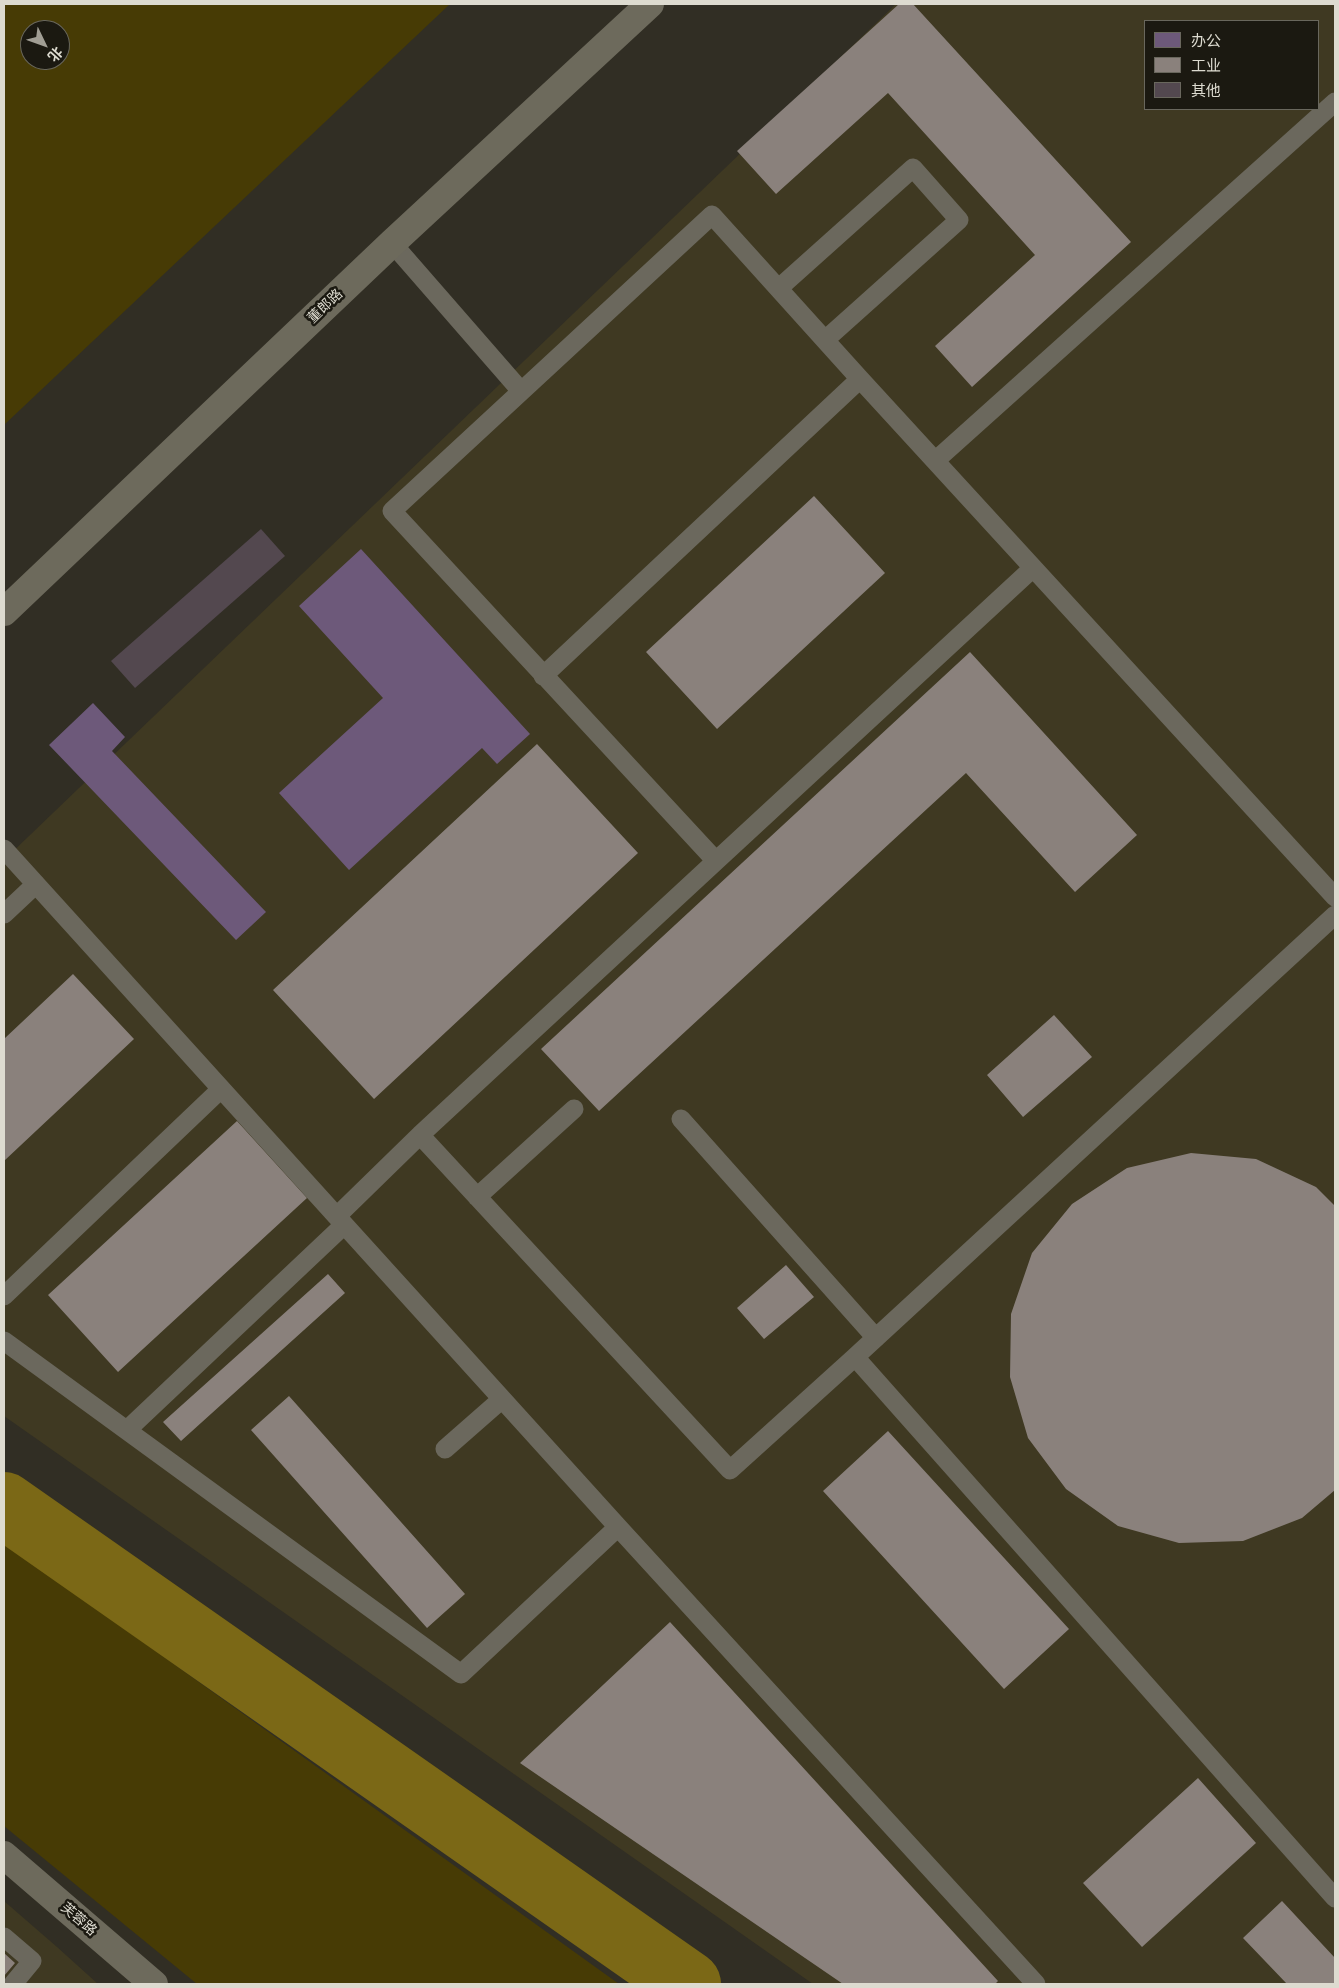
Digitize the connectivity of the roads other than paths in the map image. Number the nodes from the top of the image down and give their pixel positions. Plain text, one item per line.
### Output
1 (650, 4) edge
2 (1335, 102) edge
3 (392, 243) junction
4 (779, 288) junction
5 (825, 340) junction
6 (860, 380) junction
7 (521, 391) junction
8 (935, 461) junction
9 (1033, 568) junction
10 (4, 612) edge
11 (543, 676) junction
12 (4, 848) edge
13 (716, 862) junction
14 (36, 884) junction
15 (1335, 897) edge
16 (4, 914) edge
17 (1335, 915) edge
18 (221, 1088) junction
19 (574, 1108) dead end
20 (680, 1119) dead end
21 (420, 1135) junction
22 (477, 1197) junction
23 (340, 1220) junction
24 (4, 1296) edge
25 (876, 1338) junction
26 (4, 1341) edge
27 (855, 1357) junction
28 (502, 1399) junction
29 (126, 1430) junction
30 (444, 1449) dead end
31 (618, 1527) junction
32 (4, 1855) edge
33 (1335, 1898) edge
34 (4, 1937) edge
35 (13, 1984) edge
36 (154, 1984) edge
37 (1036, 1984) edge

1 - 3 main road, 董郎路
2 - 8 lane
3 - 7 lane
3 - 10 main road, 董郎路
4 - 5 lane
4 - 5 lane
4 - 7 lane
5 - 6 lane
6 - 8 lane
6 - 11 lane
7 - 11 lane
8 - 9 lane
9 - 13 lane
9 - 15 lane
11 - 13 lane
12 - 14 lane
13 - 21 lane
14 - 16 lane
14 - 18 lane
17 - 25 lane
18 - 23 lane
18 - 24 lane
19 - 22 lane
20 - 25 lane
21 - 22 lane
21 - 23 lane
22 - 27 lane
23 - 28 lane
23 - 29 lane
25 - 27 lane
26 - 29 lane
27 - 33 lane
28 - 30 lane
28 - 31 lane
29 - 31 lane
31 - 37 lane
32 - 36 main road, 芙蓉路
34 - 35 lane

